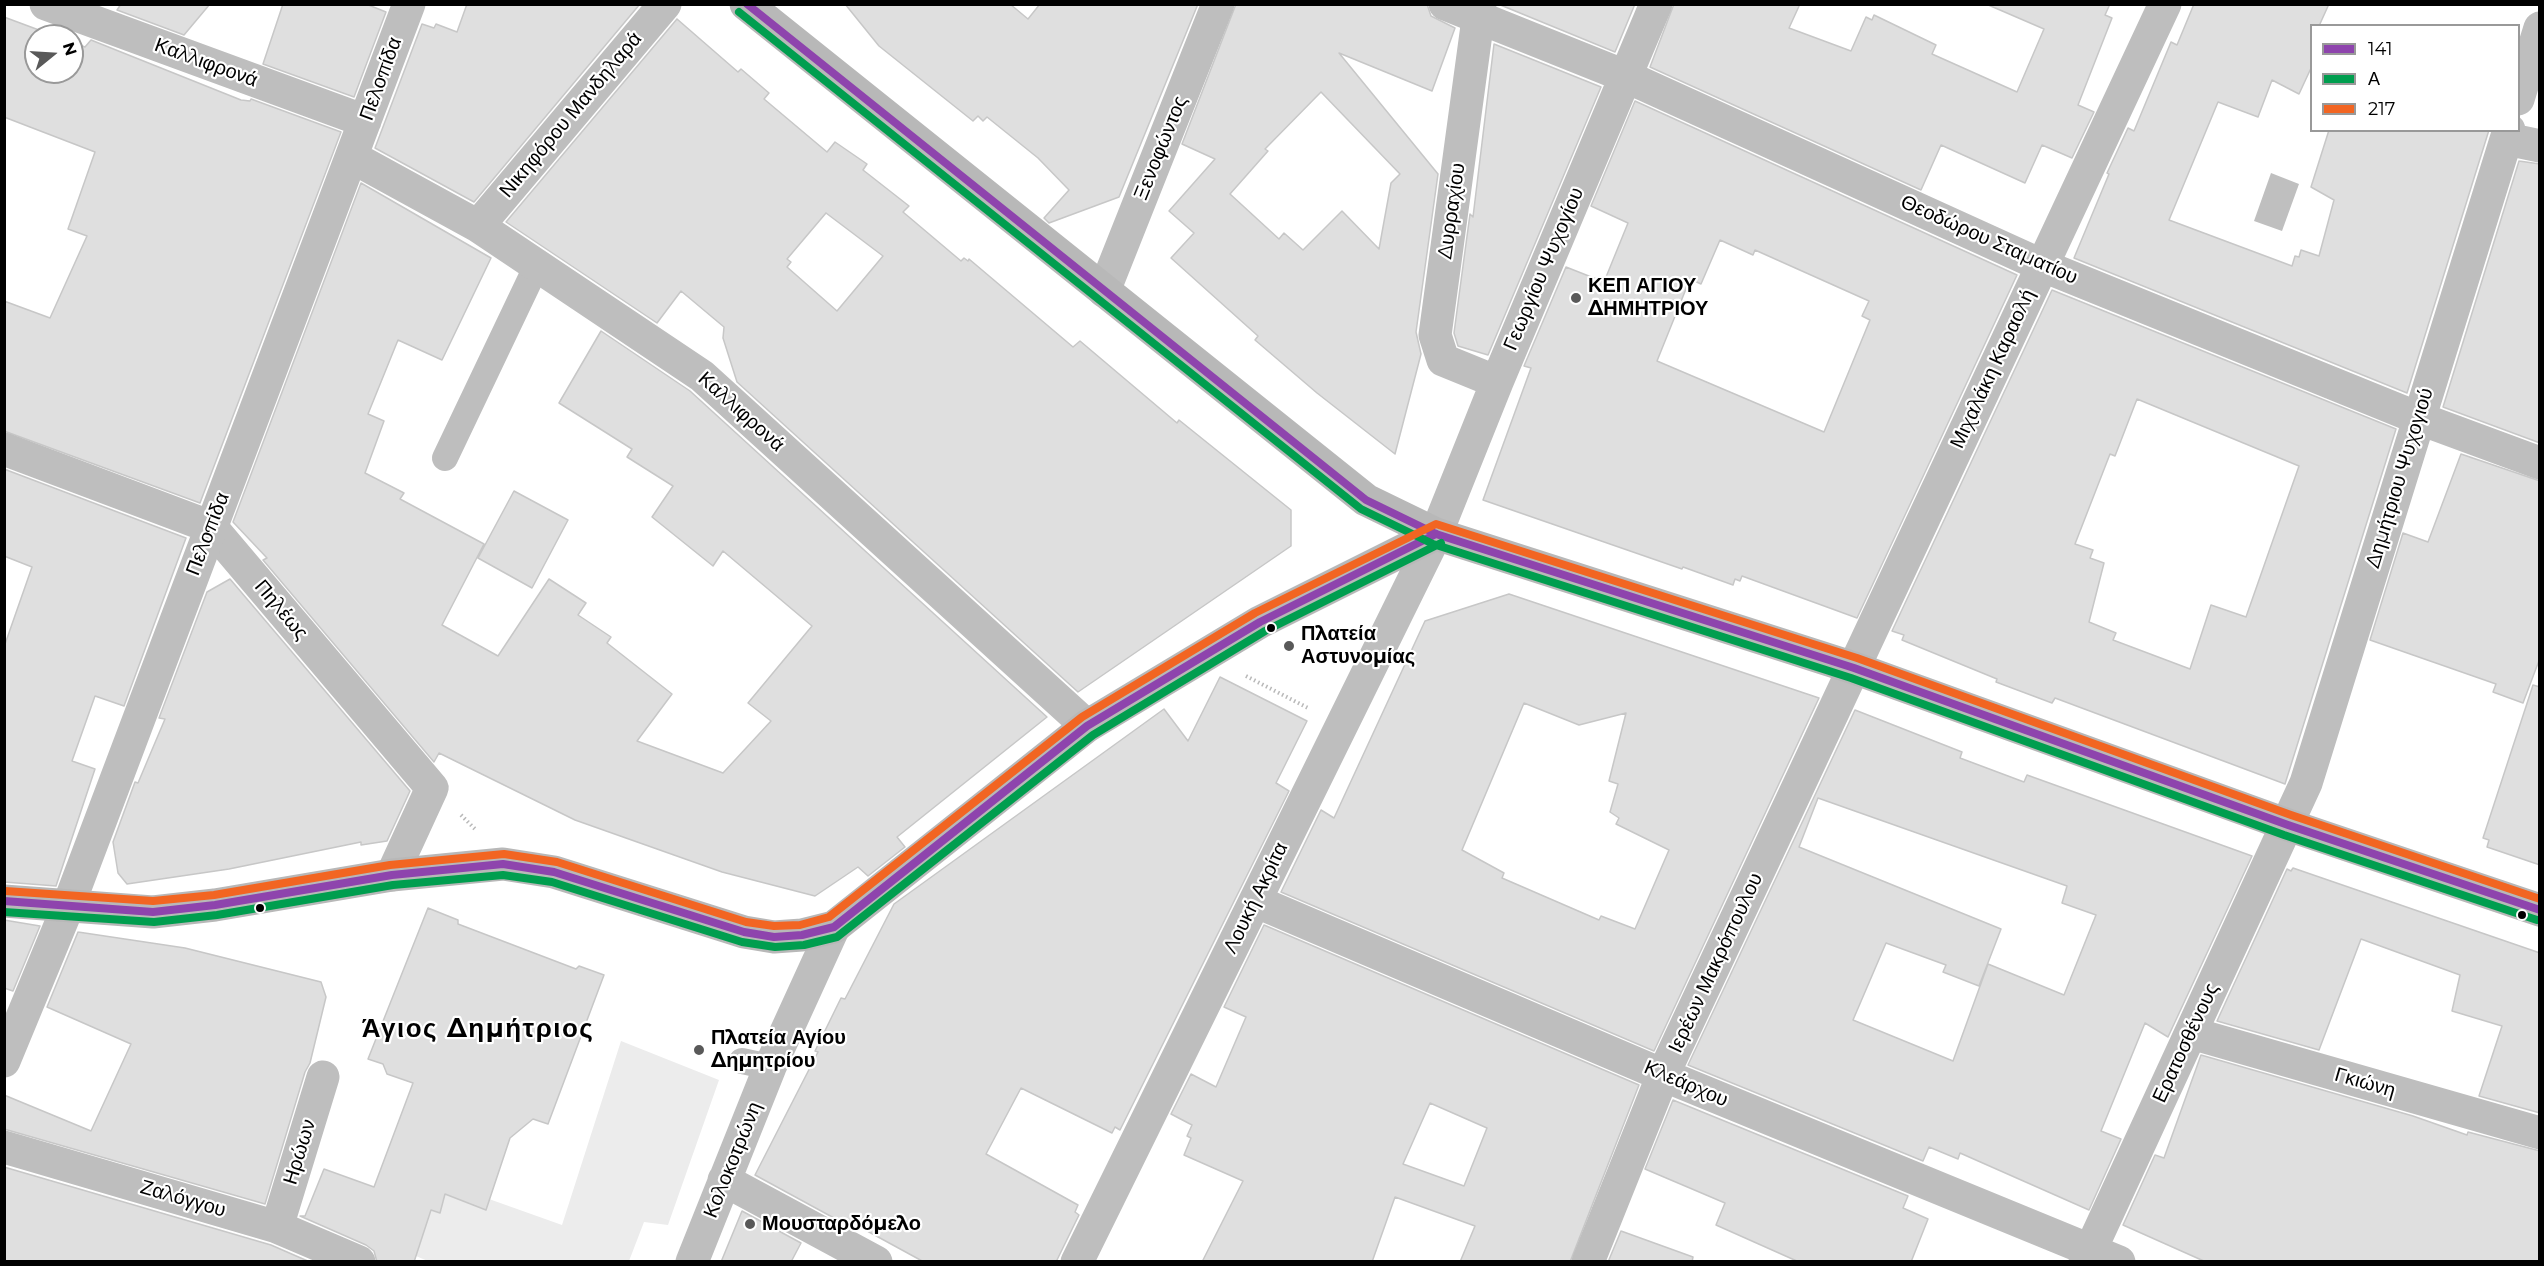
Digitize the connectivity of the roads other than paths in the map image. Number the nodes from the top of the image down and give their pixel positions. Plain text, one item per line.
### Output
1 (46, 4) edge
2 (409, 4) edge
3 (665, 4) edge
4 (746, 4) edge
5 (1218, 4) edge
6 (1445, 4) edge
7 (1656, 4) edge
8 (2165, 4) edge
9 (1480, 12) edge
10 (2540, 28) edge
11 (1625, 76) junction
12 (2520, 93) edge
13 (365, 121) junction
14 (2508, 135) edge
15 (2540, 146) edge
16 (352, 157) junction
17 (478, 226) junction
18 (537, 265) junction
19 (2041, 265) junction
20 (1104, 291) junction
21 (1497, 382) junction
22 (2418, 418) junction
23 (4, 449) edge
24 (445, 458) dead end
25 (2540, 463) edge
26 (211, 527) junction
27 (1436, 534) junction
28 (1854, 668) junction
29 (1087, 726) junction
30 (2288, 825) junction
31 (392, 875) junction
32 (4, 901) edge
33 (1255, 901) junction
34 (69, 904) junction
35 (2540, 910) edge
36 (834, 927) junction
37 (2191, 1033) junction
38 (4, 1061) edge
39 (1663, 1075) junction
40 (323, 1077) dead end
41 (2540, 1133) edge
42 (4, 1147) edge
43 (724, 1180) junction
44 (278, 1227) junction
45 (2098, 1258) edge
46 (359, 1262) edge
47 (692, 1262) edge
48 (876, 1262) edge
49 (1077, 1262) edge
50 (1588, 1262) edge

1 - 13 street, Καλλιφρονά
2 - 13 street, Πελοπίδα
3 - 17 street, Νικηφόρου Μανδηλαρά
4 - 20 main road
5 - 20 street, Ξενοφώντος
6 - 9 street, Θεοδώρου Σταματίου
7 - 11 street, Γεωργίου Ψυχογίου
8 - 19 street, Μιχαλάκη Καραολή
9 - 11 street, Θεοδώρου Σταματίου
9 - 21 street, Δυρραχίου
10 - 12 street
11 - 19 street, Θεοδώρου Σταματίου
11 - 21 street, Γεωργίου Ψυχογίου
13 - 16 street, Πελοπίδα
14 - 15 street
14 - 22 street, Δημήτριου Ψυχογιού
16 - 17 street, Καλλιφρονά
16 - 26 street, Πελοπίδα
17 - 18 street, Καλλιφρονά
18 - 24 lane
18 - 29 street, Καλλιφρονά
19 - 22 street, Θεοδώρου Σταματίου
19 - 28 street, Μιχαλάκη Καραολή
20 - 27 main road
21 - 27 street, Γεωργίου Ψυχογίου
22 - 25 street, Θεοδώρου Σταματίου
22 - 30 street, Δημήτριου Ψυχογιού
23 - 26 street, Πηλέως
26 - 31 street, Πηλέως
26 - 34 street, Πελοπίδα
27 - 28 main road
27 - 29 main road
27 - 33 street, Λουκή Ακρίτα
28 - 30 main road
28 - 39 street, Ιερέων Μακρόπουλου
29 - 36 main road
30 - 35 main road
30 - 37 street, Ερατοσθένους
31 - 34 main road
31 - 36 main road
32 - 34 main road
33 - 39 street, Κλεάρχου
33 - 49 street, Λουκή Ακρίτα
34 - 38 street, Πελοπίδα
36 - 43 street, Κολοκοτρώνη
37 - 41 street, Γκιώνη
37 - 45 street, Ερατοσθένους
39 - 45 street, Κλεάρχου
39 - 50 street, Ιερέων Μακρόπουλου
40 - 44 street, Ηρώων
42 - 44 street, Ζαλόγγου
43 - 47 street, Κολοκοτρώνη
43 - 48 street
44 - 46 street, Ζαλόγγου

